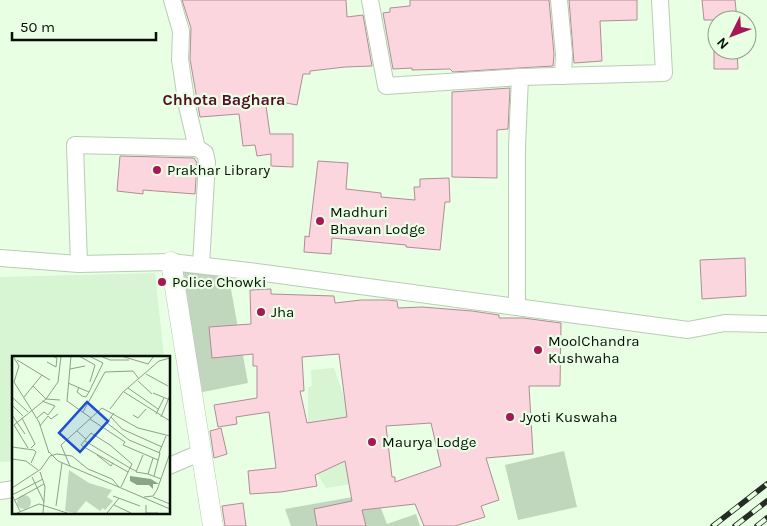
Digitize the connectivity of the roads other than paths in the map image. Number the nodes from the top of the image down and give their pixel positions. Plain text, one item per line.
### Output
1 (172, 0) edge
2 (370, 0) edge
3 (559, 0) edge
4 (660, 0) edge
5 (563, 76) junction
6 (520, 77) junction
7 (196, 148) junction
8 (0, 258) edge
9 (171, 262) junction
10 (78, 264) junction
11 (201, 266) junction
12 (517, 306) junction
13 (767, 324) edge
14 (202, 452) junction
15 (170, 466) edge
16 (213, 526) edge

1 - 7 street
2 - 6 street
3 - 5 street
4 - 5 street
5 - 6 street
6 - 12 street
7 - 10 street
7 - 11 street
8 - 10 street
9 - 10 street
9 - 11 street
9 - 14 street
11 - 12 street
12 - 13 street
14 - 15 street
14 - 16 street

